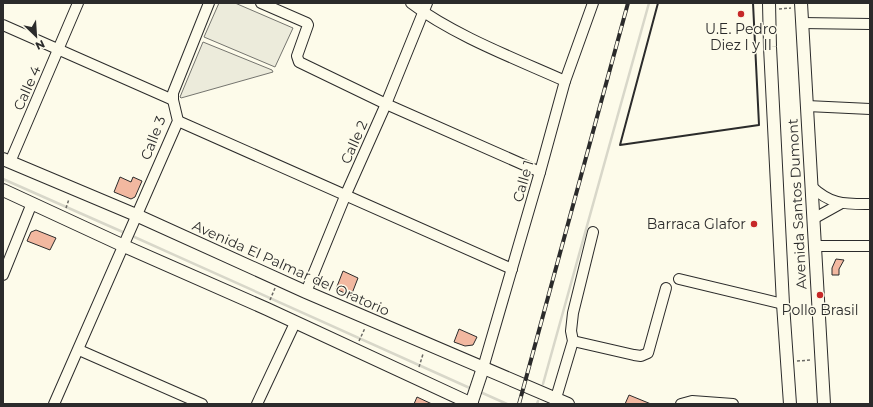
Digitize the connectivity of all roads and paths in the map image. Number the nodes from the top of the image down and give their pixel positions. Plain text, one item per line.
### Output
1 (78, 3) edge
2 (209, 3) edge
3 (261, 3) edge
4 (411, 3) edge
5 (593, 3) edge
6 (769, 6) edge
7 (801, 6) edge
8 (425, 8) edge
9 (802, 23) junction
10 (870, 24) edge
11 (3, 26) edge
12 (59, 49) junction
13 (564, 81) junction
14 (173, 100) junction
15 (386, 104) junction
16 (807, 106) junction
17 (870, 109) edge
18 (178, 121) junction
19 (7, 160) edge
20 (540, 172) junction
21 (812, 186) junction
22 (3, 190) edge
23 (346, 194) junction
24 (70, 198) dead end
25 (32, 203) junction
26 (840, 204) junction
27 (870, 204) edge
28 (64, 212) dead end
29 (813, 219) junction
30 (134, 220) junction
31 (592, 232) dead end
32 (125, 243) junction
33 (815, 246) junction
34 (870, 246) edge
35 (512, 269) junction
36 (3, 275) edge
37 (679, 279) dead end
38 (666, 288) dead end
39 (275, 289) dead end
40 (306, 292) junction
41 (268, 304) dead end
42 (782, 304) junction
43 (295, 323) junction
44 (364, 332) dead end
45 (573, 341) junction
46 (358, 344) dead end
47 (79, 350) junction
48 (422, 359) dead end
49 (810, 360) dead end
50 (796, 361) dead end
51 (483, 368) junction
52 (417, 372) dead end
53 (556, 398) junction
54 (471, 402) edge
55 (702, 403) edge
56 (54, 404) edge
57 (202, 404) edge
58 (257, 404) edge
59 (567, 404) edge
60 (681, 404) edge
61 (733, 404) edge
62 (790, 404) edge
63 (824, 404) edge

1 - 12 street, Calle 4
2 - 14 street, Calle 3
3 - 15 street
4 - 8 street
5 - 13 street, Calle 1
6 - 7 path
6 - 42 main road, Avenida Santos Dumont
7 - 9 main road, Avenida Santos Dumont
8 - 13 street
8 - 15 street, Calle 2
9 - 10 street
9 - 16 main road, Avenida Santos Dumont
11 - 12 street
12 - 14 street
12 - 19 street, Calle 4
13 - 20 street, Calle 1
14 - 18 street, Calle 3
15 - 20 street
15 - 23 street, Calle 2
16 - 17 street
16 - 21 main road, Avenida Santos Dumont
18 - 23 street
18 - 30 street, Calle 3
19 - 30 main road, Avenida El Palmar del Oratorio
20 - 35 street, Calle 1
21 - 26 street
21 - 29 main road, Avenida Santos Dumont
22 - 25 main road
23 - 35 street
23 - 40 street, Calle 2
24 - 28 path
25 - 32 main road
25 - 36 street
26 - 27 street
26 - 29 street
29 - 33 main road, Avenida Santos Dumont
30 - 32 street, Calle 3
30 - 40 main road, Avenida El Palmar del Oratorio
31 - 45 street
32 - 43 main road
32 - 47 street, Calle 3
33 - 34 street
33 - 63 main road, Avenida Santos Dumont
35 - 51 street, Calle 1
37 - 42 street
38 - 45 street
39 - 41 path
40 - 51 main road, Avenida El Palmar del Oratorio
42 - 62 main road, Avenida Santos Dumont
43 - 54 main road
43 - 58 street
44 - 46 path
45 - 53 street
47 - 56 street, Calle 3
47 - 57 street
48 - 52 path
49 - 50 path
51 - 53 main road, Avenida El Palmar del Oratorio
51 - 54 main road
53 - 59 main road, Avenida El Palmar del Oratorio
55 - 60 street
55 - 61 street

